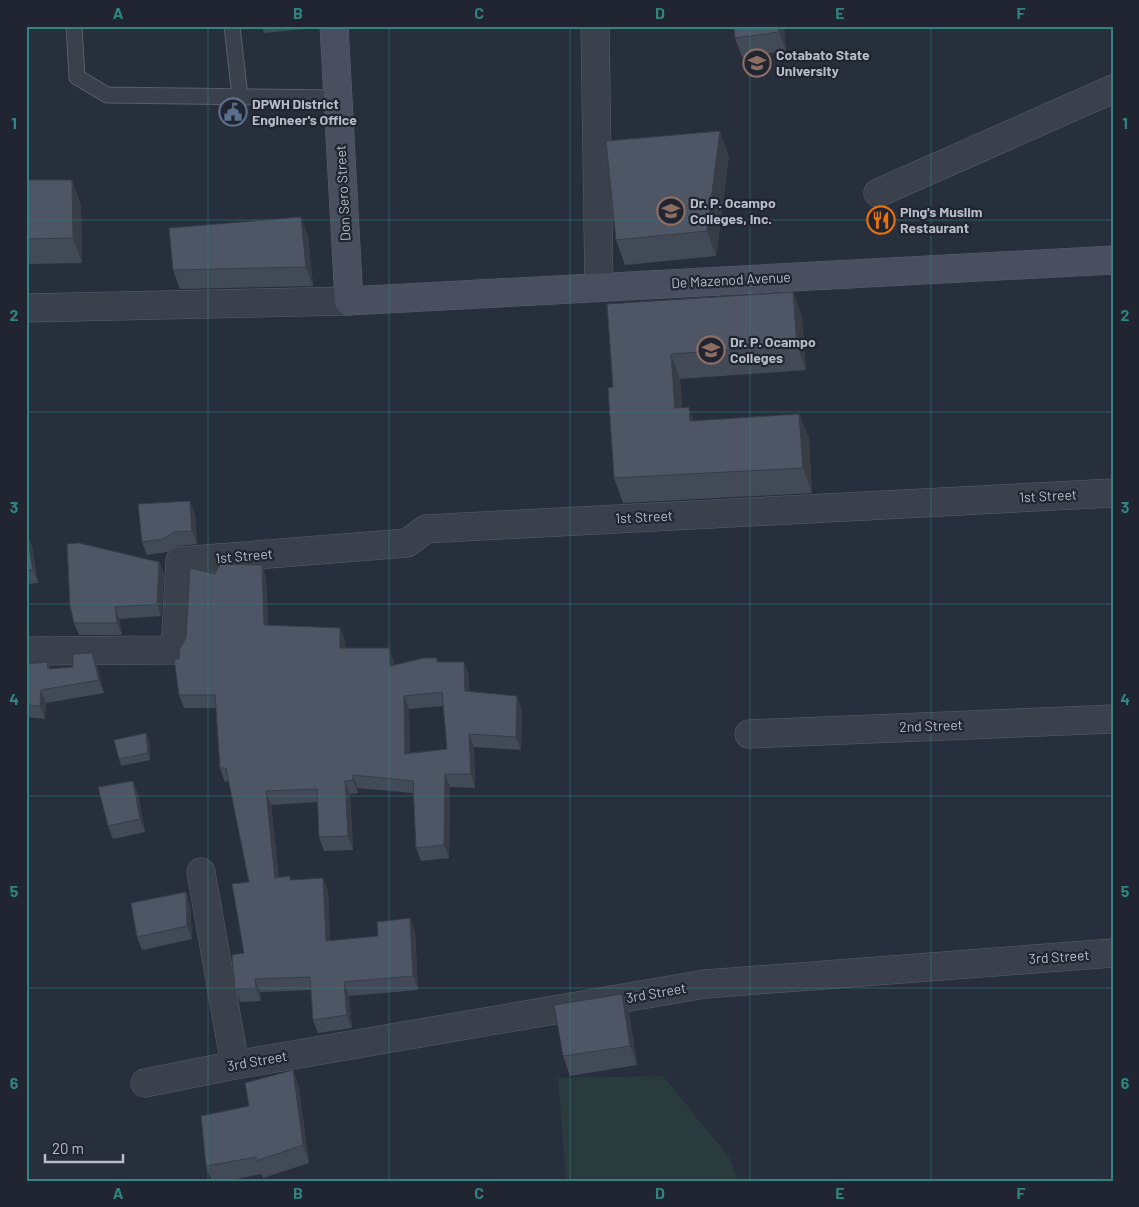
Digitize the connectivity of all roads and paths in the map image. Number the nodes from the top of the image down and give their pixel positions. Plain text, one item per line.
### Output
1 (74, 26) edge
2 (232, 26) edge
3 (334, 26) edge
4 (595, 26) edge
5 (1113, 89) edge
6 (240, 97) junction
7 (338, 98) junction
8 (878, 193) dead end
9 (1113, 260) edge
10 (599, 287) junction
11 (348, 301) junction
12 (26, 308) edge
13 (1113, 493) edge
14 (26, 652) edge
15 (1113, 719) edge
16 (748, 734) dead end
17 (201, 872) dead end
18 (1113, 953) edge
19 (235, 1065) junction
20 (146, 1083) dead end

1 - 6 lane
2 - 6 lane
3 - 7 main road, Don Sero Street
4 - 10 street
5 - 8 street
6 - 7 lane
7 - 11 main road, Don Sero Street
9 - 10 main road, De Mazenod Avenue
10 - 11 main road, De Mazenod Avenue
11 - 12 street
13 - 14 street, 1st Street
15 - 16 street, 2nd Street
17 - 19 street
18 - 19 street, 3rd Street
19 - 20 street, 3rd Street

